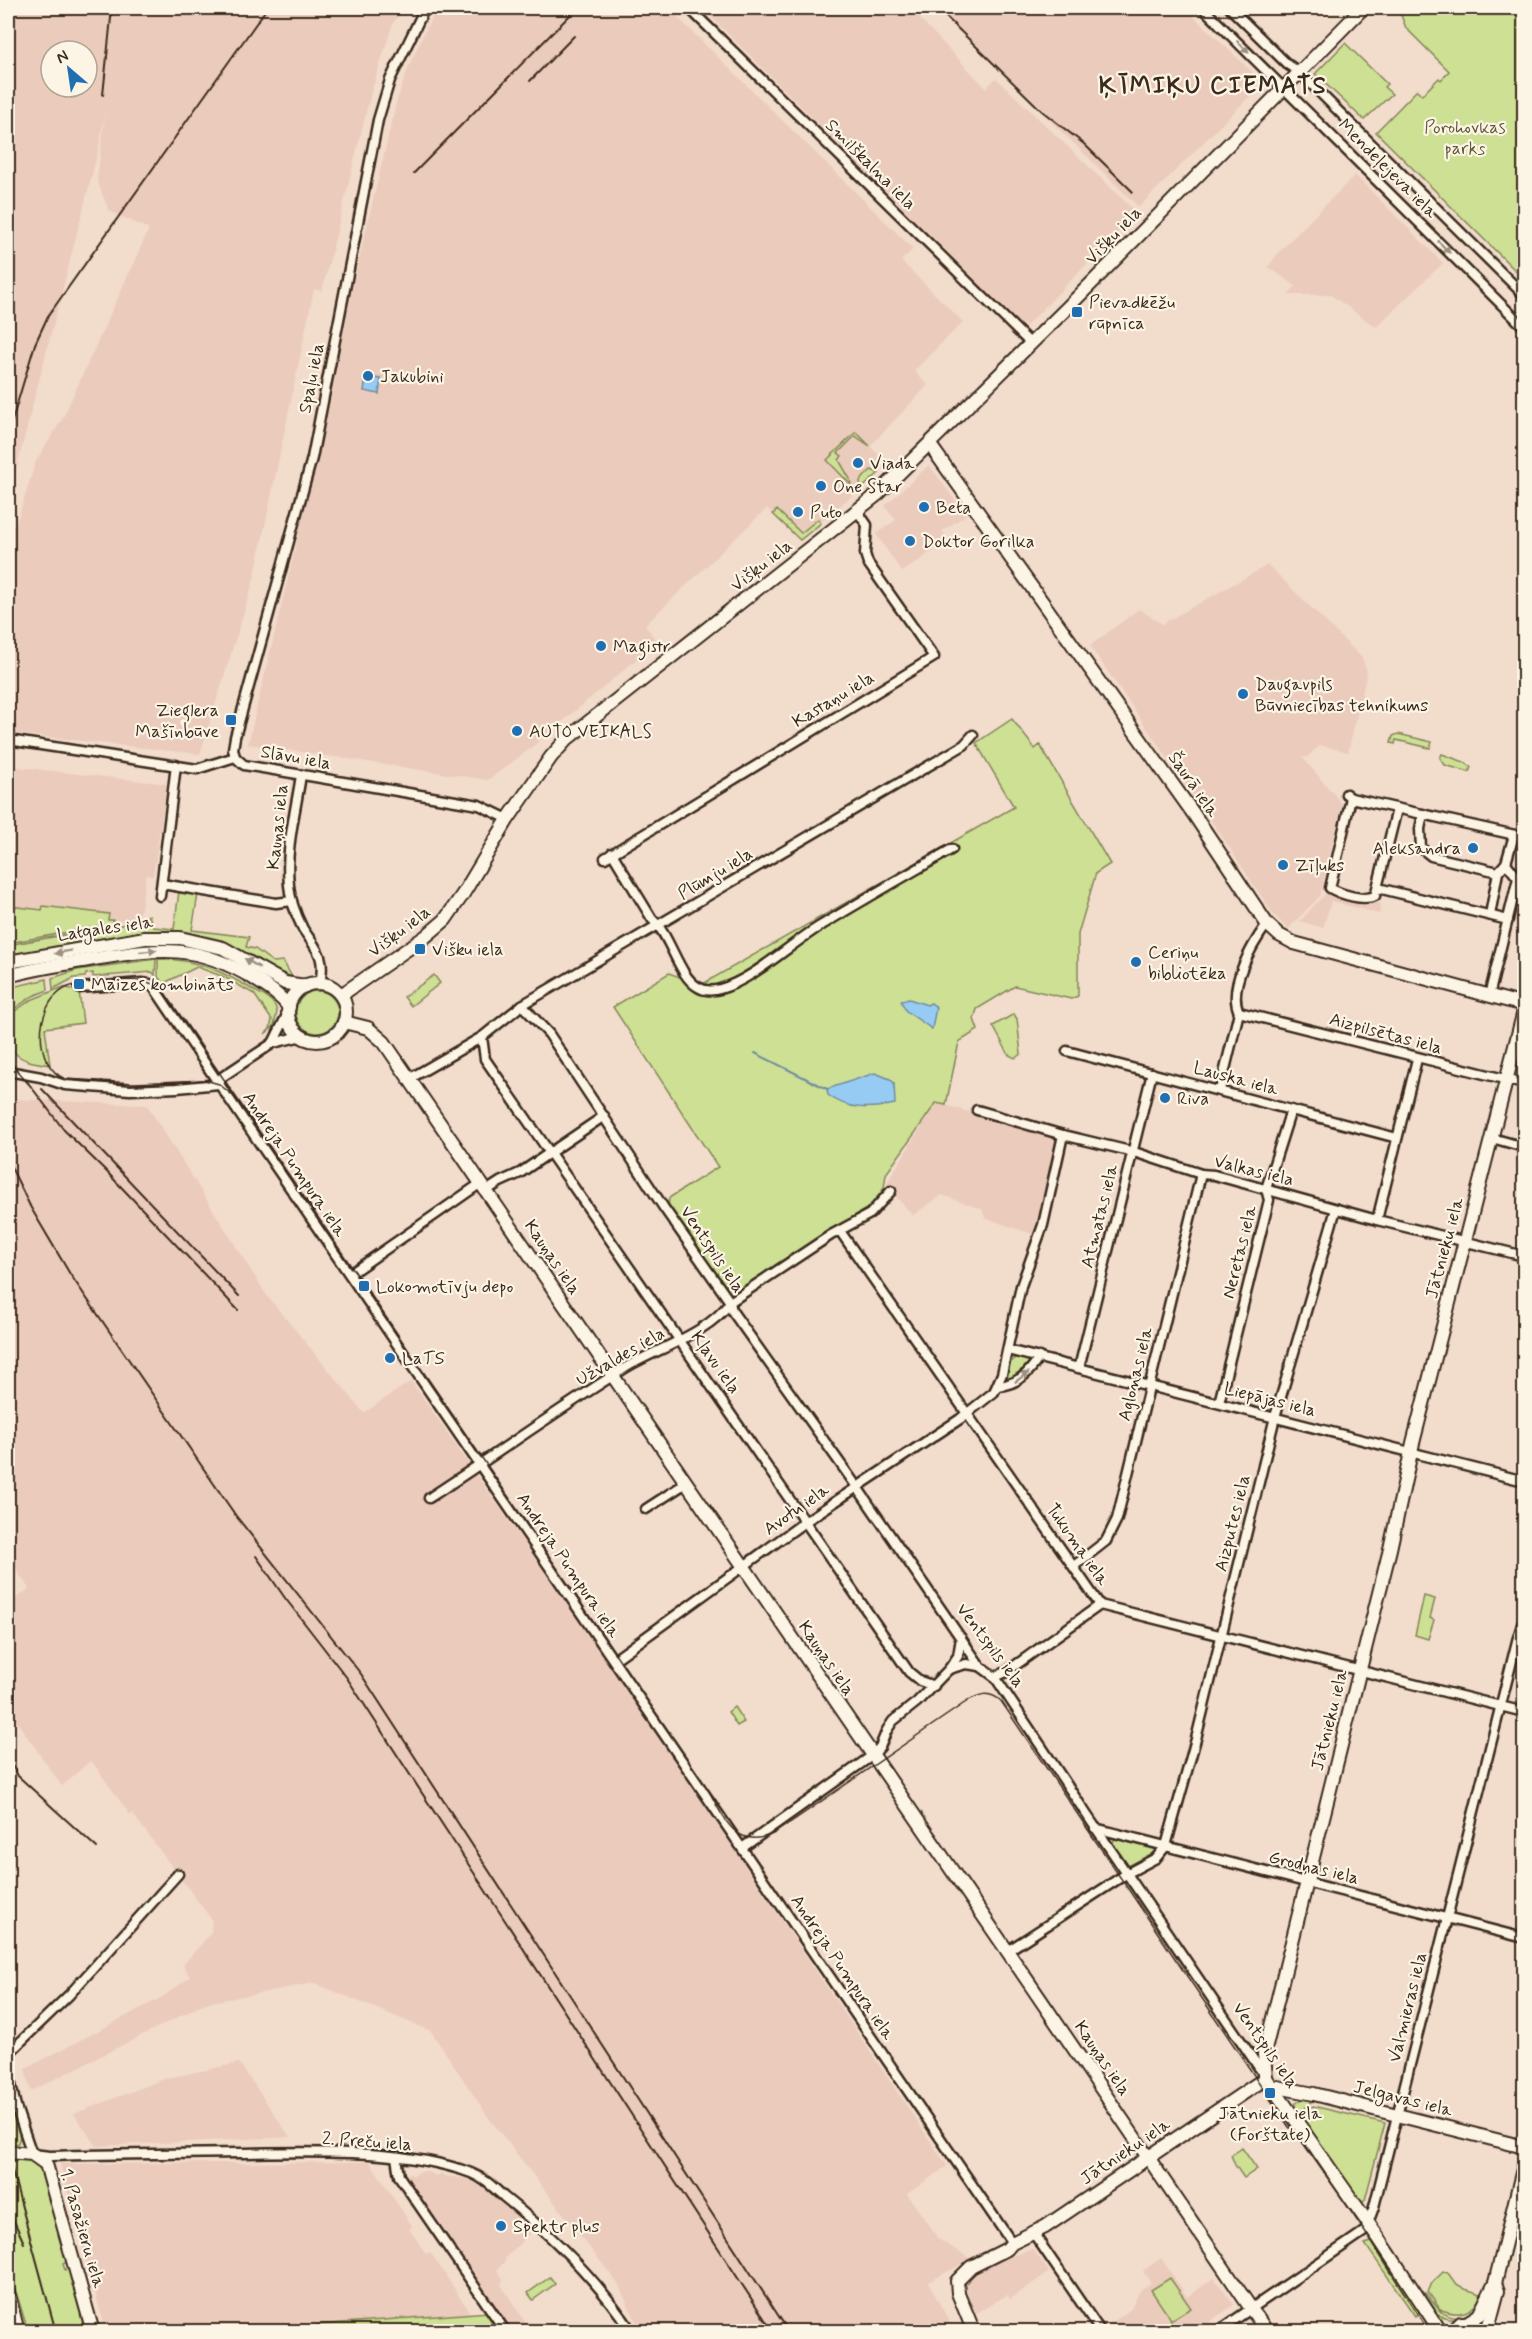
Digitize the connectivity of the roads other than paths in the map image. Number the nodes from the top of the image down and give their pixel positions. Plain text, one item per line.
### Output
1 (425, 8) edge
2 (689, 8) edge
3 (1203, 8) edge
4 (1230, 8) edge
5 (1363, 8) edge
6 (1299, 72) junction
7 (1282, 88) junction
8 (1524, 295) edge
9 (1524, 327) edge
10 (1031, 344) junction
11 (930, 445) junction
12 (858, 512) junction
13 (973, 735) dead end
14 (8, 740) edge
15 (235, 757) junction
16 (176, 765) junction
17 (301, 774) junction
18 (1397, 809) junction
19 (1423, 814) junction
20 (508, 819) junction
21 (1514, 835) junction
22 (1524, 837) edge
23 (952, 849) dead end
24 (1506, 863) junction
25 (1498, 872) junction
26 (162, 884) junction
27 (1378, 888) junction
28 (160, 896) dead end
29 (292, 901) junction
30 (1490, 915) junction
31 (1508, 920) junction
32 (1267, 924) junction
33 (659, 925) junction
34 (8, 962) edge
35 (8, 976) edge
36 (320, 983) junction
37 (305, 986) junction
38 (79, 988) dead end
39 (341, 996) junction
40 (1489, 996) junction
41 (522, 1005) junction
42 (1524, 1005) edge
43 (289, 1010) junction
44 (1524, 1011) edge
45 (1239, 1012) junction
46 (344, 1022) junction
47 (302, 1036) junction
48 (273, 1042) junction
49 (482, 1042) junction
50 (1067, 1052) dead end
51 (1418, 1059) junction
52 (8, 1071) edge
53 (1152, 1073) junction
54 (410, 1079) junction
55 (1507, 1080) junction
56 (219, 1084) junction
57 (1524, 1084) edge
58 (1220, 1090) junction
59 (977, 1110) dead end
60 (1291, 1110) junction
61 (604, 1116) junction
62 (1063, 1135) junction
63 (1397, 1138) junction
64 (1492, 1138) junction
65 (1524, 1147) edge
66 (1134, 1152) junction
67 (551, 1153) junction
68 (1201, 1174) junction
69 (484, 1187) junction
70 (1266, 1189) junction
71 (891, 1191) dead end
72 (1336, 1209) junction
73 (1377, 1220) junction
74 (840, 1231) junction
75 (1465, 1240) junction
76 (1524, 1256) edge
77 (350, 1274) junction
78 (730, 1302) junction
79 (681, 1340) junction
80 (1008, 1350) junction
81 (1040, 1357) junction
82 (1079, 1368) junction
83 (612, 1376) junction
84 (1149, 1385) junction
85 (998, 1386) junction
86 (1219, 1403) junction
87 (968, 1413) junction
88 (1275, 1417) junction
89 (1411, 1452) junction
90 (481, 1465) junction
91 (1524, 1481) edge
92 (686, 1483) junction
93 (857, 1487) junction
94 (429, 1497) dead end
95 (646, 1509) dead end
96 (806, 1521) junction
97 (1074, 1566) junction
98 (744, 1567) junction
99 (1100, 1605) junction
100 (1524, 1618) edge
101 (1221, 1636) junction
102 (961, 1638) junction
103 (614, 1660) junction
104 (980, 1666) junction
105 (949, 1669) junction
106 (1359, 1670) junction
107 (995, 1677) junction
108 (934, 1686) junction
109 (1500, 1706) junction
110 (1524, 1712) edge
111 (873, 1755) junction
112 (1095, 1828) junction
113 (1166, 1846) junction
114 (742, 1848) junction
115 (178, 1874) dead end
116 (1126, 1874) junction
117 (1307, 1881) junction
118 (1447, 1918) junction
119 (1524, 1938) edge
120 (1009, 1950) junction
121 (8, 2054) edge
122 (8, 2072) edge
123 (1269, 2082) junction
124 (1397, 2115) junction
125 (1524, 2148) edge
126 (8, 2152) edge
127 (32, 2154) junction
128 (396, 2157) junction
129 (1148, 2158) junction
130 (1524, 2165) edge
131 (1368, 2223) junction
132 (1034, 2234) junction
133 (1012, 2243) junction
134 (1495, 2283) junction
135 (8, 2292) edge
136 (1251, 2308) junction
137 (1428, 2310) junction
138 (1460, 2326) edge
139 (18, 2331) edge
140 (93, 2331) edge
141 (506, 2331) edge
142 (632, 2331) edge
143 (974, 2331) edge
144 (1101, 2331) edge
145 (1217, 2331) edge
146 (1267, 2331) edge
147 (1441, 2331) edge
148 (1486, 2331) edge

1 - 15 street, Spaļu iela
2 - 10 street, Smilškalna iela
3 -> 7 street, Mendeļejeva iela
4 - 6 street, Mendeļejeva iela
5 - 6 street, Višķu iela
6 - 7 street, Višķu iela
6 - 8 street, Mendeļejeva iela
7 -> 9 street, Mendeļejeva iela
7 - 10 street, Višķu iela
10 - 11 street, Višķu iela
11 - 12 street, Višķu iela
11 - 32 street, Šaurā iela
12 - 20 street, Višķu iela
12 - 33 street, Kastaņu iela
13 - 33 street, Plūmju iela
14 - 16 street, Slāvu iela
15 - 16 street, Slāvu iela
15 - 17 street, Slāvu iela
16 - 26 street
17 - 20 street, Slāvu iela
17 - 29 street, Kauņas iela
18 - 19 street
18 - 27 street
18 - 27 street
19 - 21 street
19 - 25 street
20 - 39 street, Višķu iela
21 - 22 street
21 - 24 street
23 - 33 street
24 - 25 street
24 - 31 street
25 - 30 street
26 - 28 street
26 - 29 street
27 - 30 street
29 - 36 street, Kauņas iela
30 - 31 street
31 - 40 street
32 - 40 street, Šaurā iela
32 - 45 street
33 - 41 street, Plūmju iela
37 -> 34 street, Latgales iela
35 -> 43 street, Latgales iela
36 - 37 street
36 - 39 street
37 - 43 street
38 - 56 street
39 - 46 street
40 - 42 street, Šaurā iela
41 - 49 street, Plūmju iela
41 - 61 street, Ventspils iela
43 - 47 street
43 - 48 street
44 - 55 street, Jātnieku iela
45 - 51 street, Aizpilsētas iela
45 - 58 street
46 - 47 street
46 - 54 street, Kauņas iela
47 - 48 street
48 - 56 street
49 - 54 street, Plūmju iela
49 - 67 street, Kļavu iela
50 - 53 street, Lauska iela
51 - 55 street, Aizpilsētas iela
51 - 63 street
52 - 56 street, Andreja Pumpura iela
53 - 58 street, Lauska iela
53 - 66 street, Atmatas iela
54 - 69 street, Kauņas iela
55 - 57 street, Aizpilsētas iela
55 - 64 street, Jātnieku iela
56 - 77 street, Andreja Pumpura iela
58 - 60 street, Lauska iela
59 - 62 street, Valkas iela
60 - 63 street, Lauska iela
60 - 70 street, Neretas iela
61 - 67 street
61 - 78 street, Ventspils iela
62 - 66 street, Valkas iela
62 - 80 street
63 - 73 street
64 - 65 street
64 - 75 street, Jātnieku iela
66 - 68 street, Valkas iela
66 - 82 street, Atmatas iela
67 - 69 street
67 - 79 street, Kļavu iela
68 - 70 street, Valkas iela
68 - 84 street, Aglonas iela
69 - 77 street
69 - 83 street, Kauņas iela
70 - 72 street, Valkas iela
70 - 86 street, Neretas iela
71 - 74 street, Užvaldes iela
72 - 73 street, Valkas iela
72 - 88 street, Aizputes iela
73 - 75 street, Valkas iela
74 - 78 street, Užvaldes iela
74 - 87 street, Tukuma iela
75 - 76 street, Valkas iela
75 - 89 street, Jātnieku iela
77 - 90 street, Andreja Pumpura iela
78 - 79 street, Užvaldes iela
78 - 93 street, Ventspils iela
79 - 83 street, Užvaldes iela
79 - 96 street, Kļavu iela
80 - 81 street, Liepājas iela
80 - 85 street
81 - 82 street, Liepājas iela
85 -> 81 street, Avotu iela
82 - 84 street, Liepājas iela
83 - 90 street, Užvaldes iela
83 - 92 street, Kauņas iela
84 - 86 street, Liepājas iela
84 - 97 street, Aglonas iela
85 - 87 street, Avotu iela
86 - 88 street, Liepājas iela
87 - 93 street, Avotu iela
87 - 97 street, Tukuma iela
88 - 89 street, Liepājas iela
88 - 101 street, Aizputes iela
89 - 91 street, Liepājas iela
89 - 106 street, Jātnieku iela
90 - 94 street, Užvaldes iela
90 - 103 street, Andreja Pumpura iela
92 - 95 street
92 - 98 street, Kauņas iela
93 - 96 street, Avotu iela
93 - 102 street, Ventspils iela
96 - 98 street, Avotu iela
96 - 108 street, Kļavu iela
97 - 99 street, Tukuma iela
98 - 103 street, Avotu iela
98 - 111 street, Kauņas iela
99 - 101 street, Tukuma iela
99 - 107 street
100 - 109 street, Valmieras iela
101 - 106 street, Tukuma iela
101 - 113 street, Aizputes iela
102 - 104 street, Ventspils iela
102 - 105 street
103 - 114 street, Andreja Pumpura iela
104 - 105 street
104 - 107 street, Ventspils iela
105 - 108 street
106 - 109 street, Tukuma iela
106 - 117 street, Jātnieku iela
107 - 112 street, Ventspils iela
108 - 111 street
109 - 110 street, Tukuma iela
109 - 118 street, Valmieras iela
111 - 114 street
111 - 120 street, Kauņas iela
112 - 113 street, Grodņas iela
112 - 116 street, Ventspils iela
113 - 116 street
113 - 117 street, Grodņas iela
114 - 133 street, Andreja Pumpura iela
115 - 121 street
116 - 120 street
116 - 123 street, Ventspils iela
117 - 118 street, Grodņas iela
117 - 123 street, Jātnieku iela
118 - 119 street, Grodņas iela
118 - 124 street, Valmieras iela
120 - 129 street, Kauņas iela
122 - 127 street, 1. Pasažieru iela
123 - 124 street, Jelgavas iela
123 - 129 street, Jātnieku iela
123 - 131 street, Ventspils iela
124 - 125 street, Jelgavas iela
124 - 131 street, Valmieras iela
126 - 127 street
127 - 128 street, 2. Preču iela
127 - 140 street, 1. Pasažieru iela
128 - 141 street
128 - 142 street, 2. Preču iela
129 - 132 street, Jātnieku iela
129 - 136 street, Kauņas iela
130 - 134 street
131 - 136 street, Valmieras iela
131 - 137 street, Ventspils iela
132 - 133 street, Jātnieku iela
132 - 144 street
133 - 143 street, Jātnieku iela
134 - 138 street
134 - 148 street
135 - 139 street
136 - 145 street, Valmieras iela
136 - 146 street, Kauņas iela
137 - 138 street, Ventspils iela
137 - 147 street, Ventspils iela
138 - 148 street, Ventspils iela

